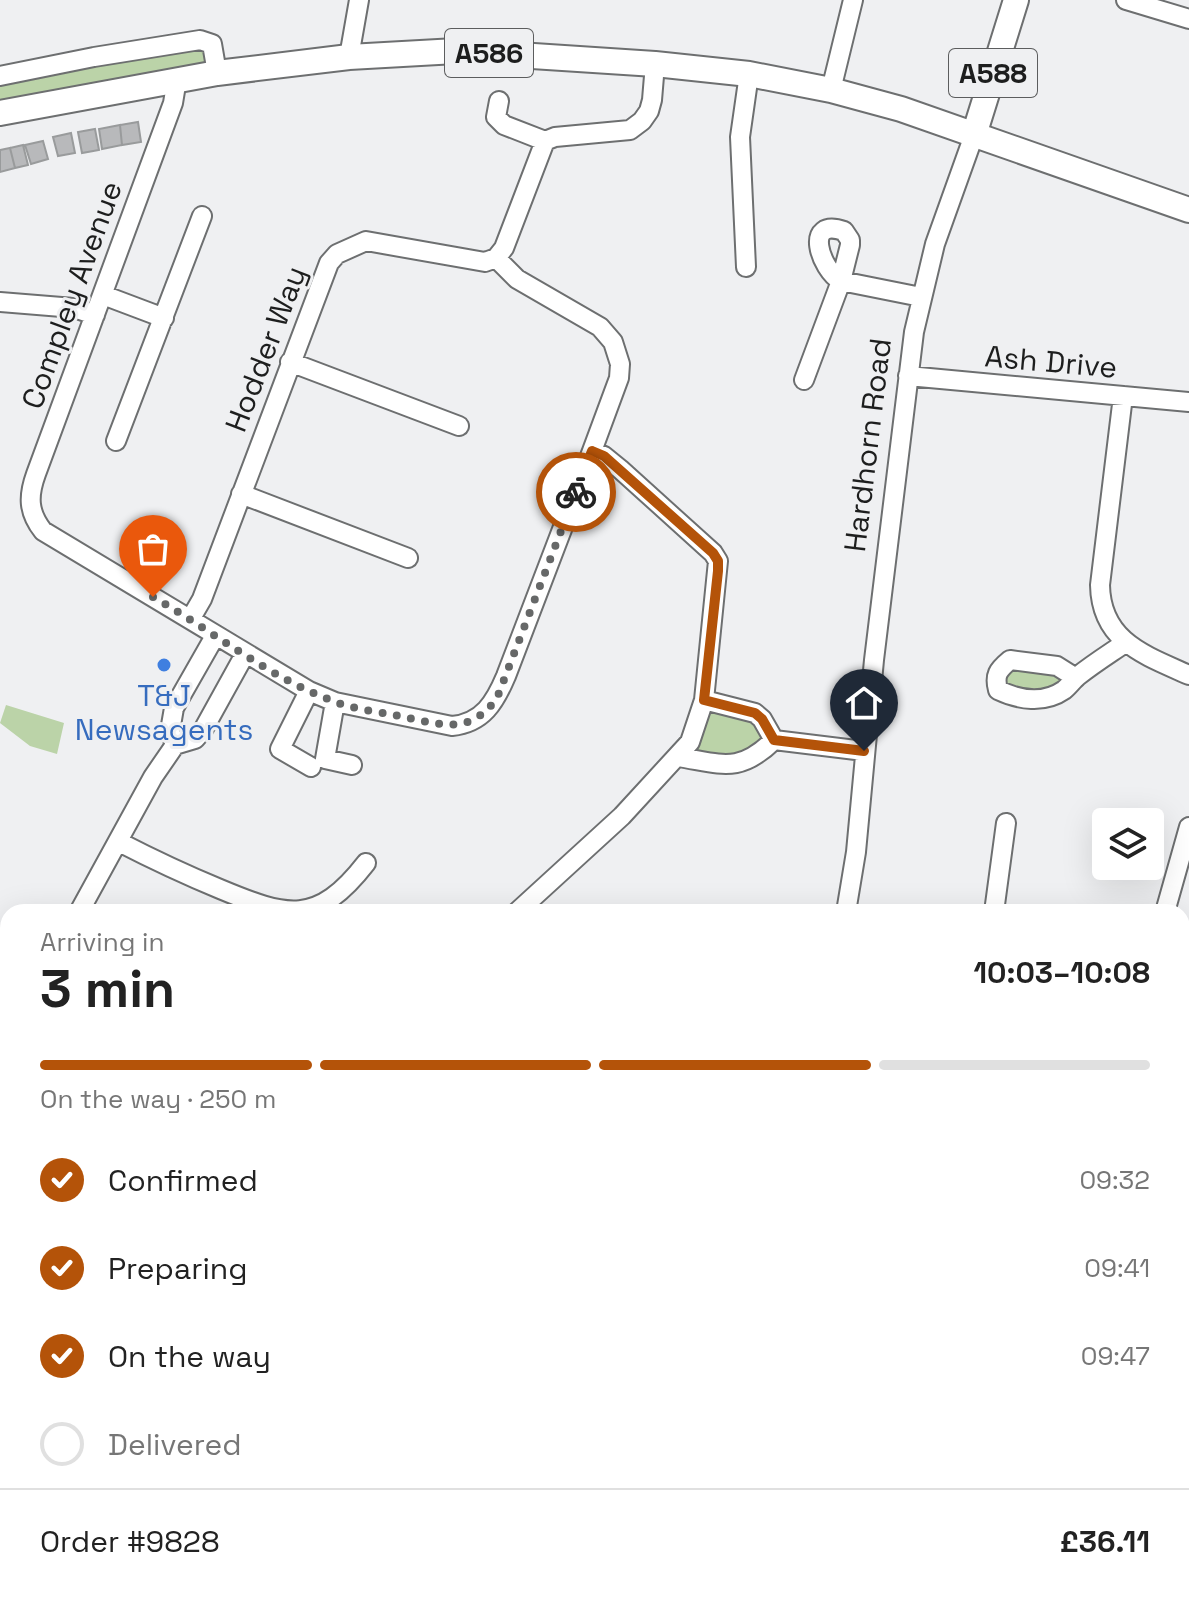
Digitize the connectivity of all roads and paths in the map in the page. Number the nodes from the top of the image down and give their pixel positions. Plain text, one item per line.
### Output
1 (359, 0) edge
2 (853, 0) edge
3 (1016, 0) edge
4 (1126, 0) edge
5 (1189, 19) edge
6 (349, 57) junction
7 (655, 64) junction
8 (217, 73) junction
9 (749, 74) junction
10 (0, 76) edge
11 (173, 81) junction
12 (831, 90) junction
13 (499, 101) dead end
14 (0, 113) edge
15 (974, 135) junction
16 (545, 141) junction
17 (1189, 210) edge
18 (202, 216) dead end
19 (740, 256) dead end
20 (496, 258) junction
21 (103, 295) junction
22 (921, 297) junction
23 (0, 302) edge
24 (95, 315) junction
25 (164, 318) junction
26 (290, 362) junction
27 (908, 376) junction
28 (804, 380) dead end
29 (1123, 396) junction
30 (1189, 402) edge
31 (459, 426) dead end
32 (125, 433) dead end
33 (592, 451) junction
34 (241, 494) junction
35 (408, 558) dead end
36 (191, 618) junction
37 (215, 636) junction
38 (1125, 643) junction
39 (245, 654) junction
40 (1189, 675) edge
41 (1076, 678) dead end
42 (309, 691) junction
43 (704, 700) junction
44 (335, 702) junction
45 (774, 740) junction
46 (175, 745) junction
47 (864, 751) junction
48 (678, 757) junction
49 (352, 765) dead end
50 (311, 767) dead end
51 (1006, 823) dead end
52 (1189, 827) edge
53 (119, 842) junction
54 (366, 863) dead end
55 (84, 904) edge
56 (258, 904) edge
57 (321, 904) edge
58 (526, 904) edge
59 (847, 904) edge
60 (995, 904) edge
61 (1167, 904) edge

1 - 6 street
2 - 12 street
3 - 15 main road, Hardhorn Road / A588
4 - 5 street
6 - 7 main road, A586
6 - 8 main road, A586
7 - 9 main road, A586
7 - 16 street
8 - 10 street
8 - 11 main road, A586
9 - 12 main road, A586
9 - 19 street
11 - 14 main road, A586
11 - 21 street, Compley Avenue
12 - 15 main road, A586
13 - 16 street
15 - 17 main road, A586
15 - 22 street, Hardhorn Road
16 - 20 street
18 - 25 street
20 - 26 street, Hodder Way
20 - 33 street, Compley Avenue
21 - 24 street, Compley Avenue
21 - 25 street
22 - 27 street, Hardhorn Road
22 - 28 street
23 - 24 street
24 - 36 street, Compley Avenue
25 - 32 street
26 - 31 street
26 - 34 street, Hodder Way
27 - 29 street, Ash Drive
27 - 47 street, Hardhorn Road
29 - 30 street, Ash Drive
29 - 38 street
33 - 43 street
33 - 44 street, Compley Avenue
34 - 35 street
34 - 36 street, Hodder Way
36 - 37 street, Compley Avenue
37 - 39 street, Compley Avenue
37 - 46 street
38 - 40 street
38 - 41 street
39 - 42 street, Compley Avenue
39 - 46 street
42 - 44 street, Compley Avenue
42 - 50 street
43 - 45 street
43 - 48 street
44 - 49 street
45 - 47 street
45 - 48 street
46 - 53 street
47 - 59 street, Hardhorn Road
48 - 58 street
51 - 60 street
52 - 61 street
53 - 55 street
53 - 56 street
54 - 57 street

